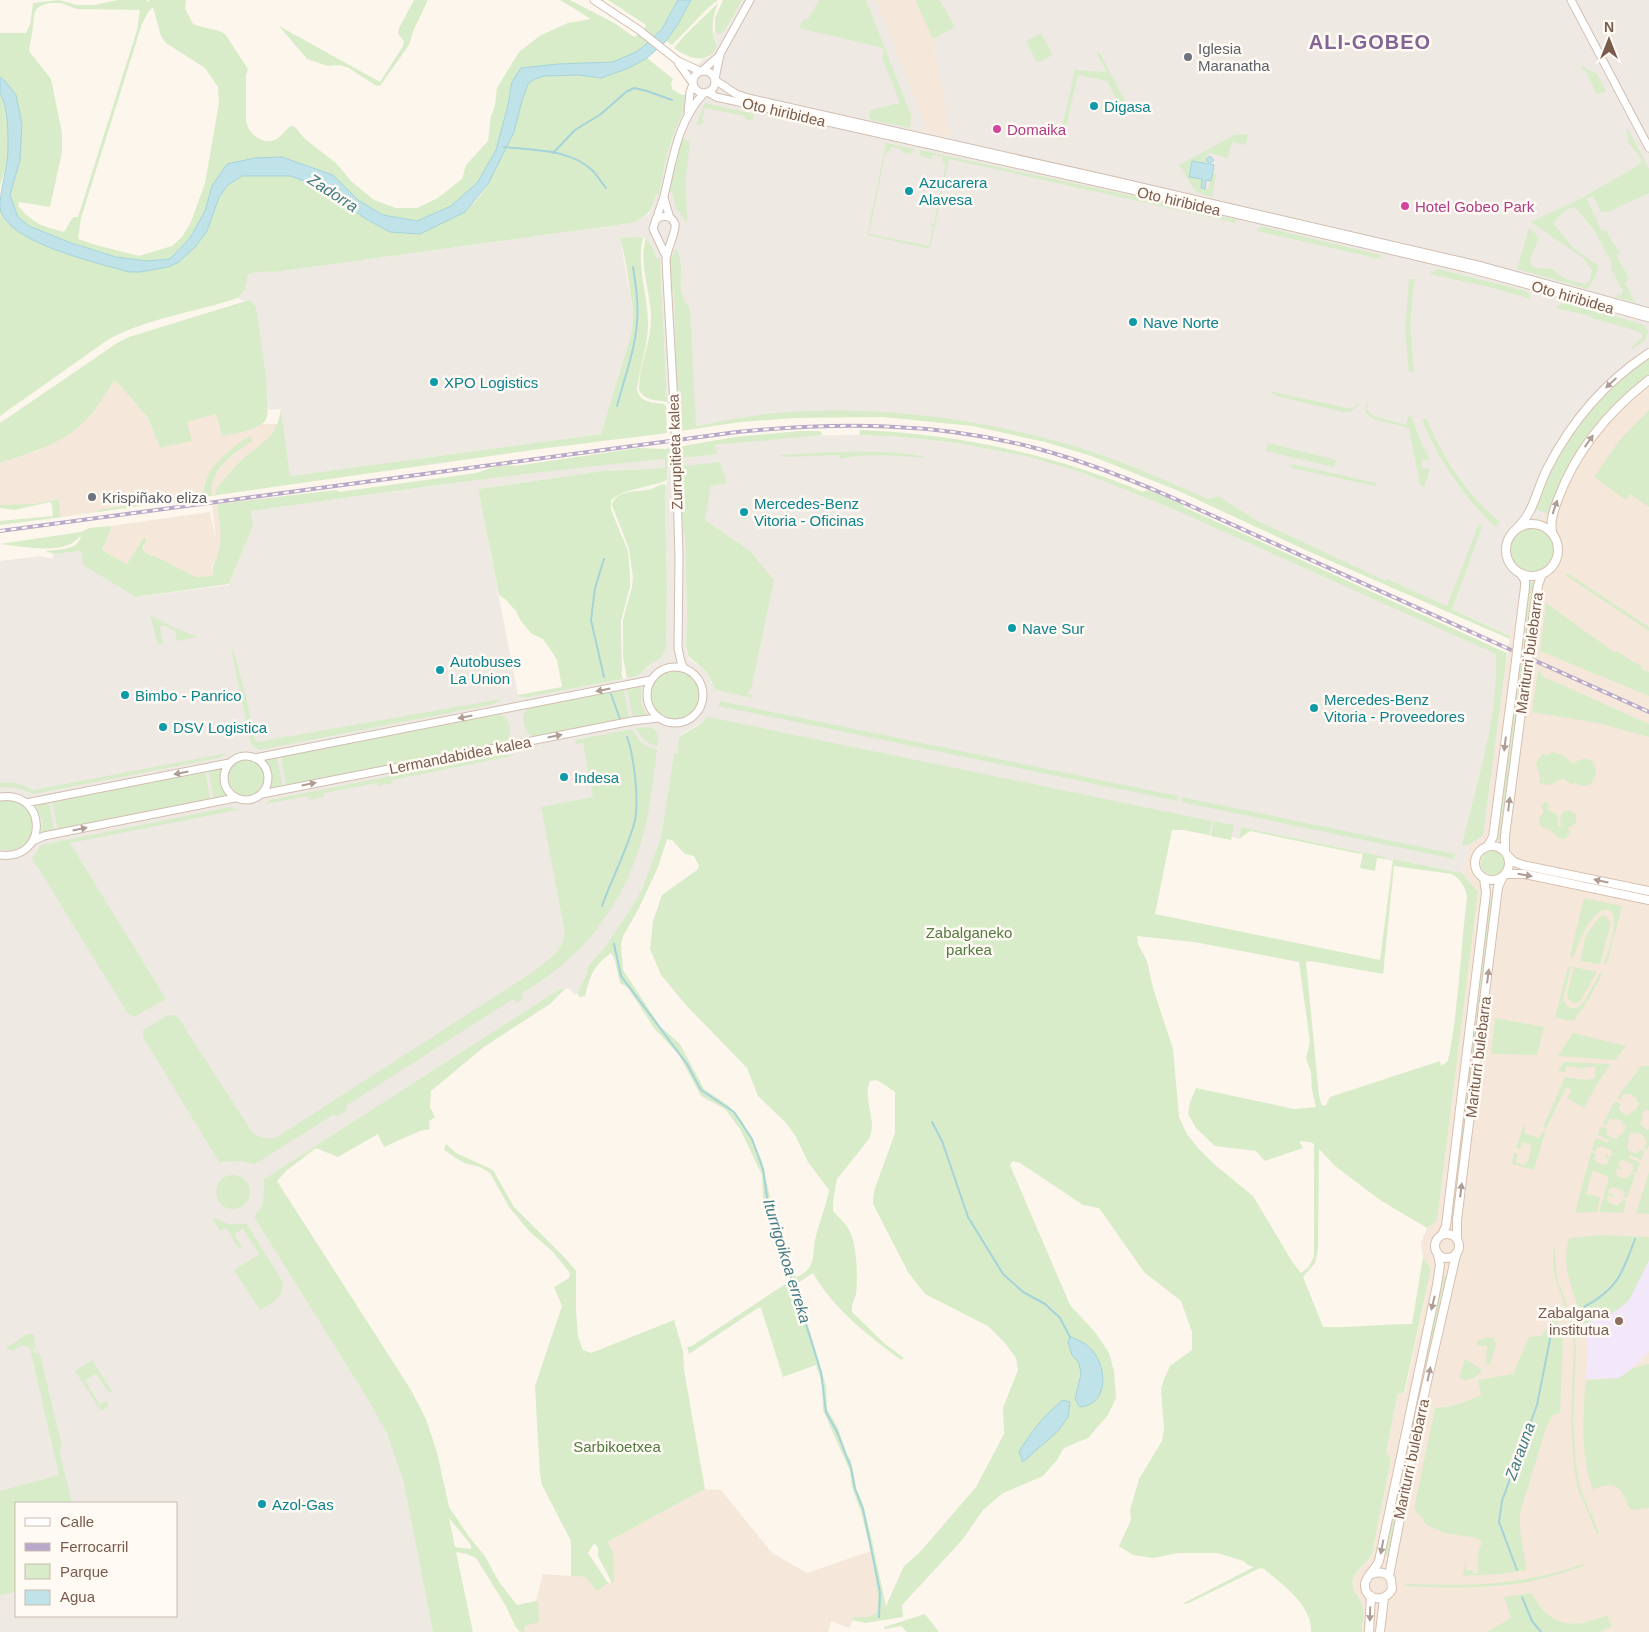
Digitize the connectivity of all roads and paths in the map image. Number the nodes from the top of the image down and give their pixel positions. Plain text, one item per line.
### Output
1 (594, 0) edge
2 (750, 0) edge
3 (1571, 0) edge
4 (720, 54) junction
5 (678, 61) junction
6 (702, 70) junction
7 (715, 80) junction
8 (692, 83) junction
9 (706, 93) junction
10 (688, 113) junction
11 (1649, 148) edge
12 (664, 198) junction
13 (657, 218) junction
14 (670, 218) junction
15 (672, 235) junction
16 (658, 237) junction
17 (666, 256) junction
18 (1649, 312) edge
19 (1649, 318) edge
20 (1649, 353) edge
21 (1649, 380) edge
22 (1518, 527) junction
23 (1552, 532) junction
24 (1520, 573) junction
25 (1542, 574) junction
26 (678, 648) junction
27 (670, 667) junction
28 (684, 668) junction
29 (651, 680) junction
30 (658, 718) junction
31 (255, 758) junction
32 (229, 764) junction
33 (262, 794) junction
34 (0, 797) edge
35 (236, 798) junction
36 (26, 803) junction
37 (33, 841) junction
38 (1487, 847) junction
39 (1506, 854) junction
40 (0, 855) edge
41 (1504, 875) junction
42 (1484, 878) junction
43 (1649, 891) edge
44 (1649, 900) edge
45 (1442, 1235) junction
46 (1457, 1238) junction
47 (1438, 1255) junction
48 (1456, 1255) junction
49 (1372, 1574) junction
50 (1389, 1576) junction
51 (1370, 1596) junction
52 (1384, 1598) junction
53 (1370, 1632) edge
54 (1380, 1632) edge

1 - 5 street
2 - 4 street
3 - 11 street
4 - 6 street
4 - 7 street
5 - 6 street
5 - 8 street
6 - 7 street
6 - 8 street
7 - 9 street
7 - 18 street, Oto hiribidea
8 - 9 street
8 - 10 street
9 - 10 street
9 - 19 street, Oto hiribidea
10 - 12 street
12 - 13 street
12 - 14 street
13 - 14 street
13 - 16 street
14 - 15 street
15 - 16 street
15 - 17 street, Zurrupitieta kalea
16 - 17 street, Zurrupitieta kalea
17 - 26 street, Zurrupitieta kalea, bridge
20 -> 22 main road
23 -> 21 main road
22 - 23 main road
22 - 24 main road
23 - 25 main road
24 - 25 main road
24 -> 38 main road, Mariturri bulebarra, bridge
39 -> 25 main road, Mariturri bulebarra, bridge
26 - 27 street, Zurrupitieta kalea
26 - 28 street, Zurrupitieta kalea
27 - 28 street
27 - 29 street
28 - 30 street
29 - 30 street
29 -> 31 street
33 -> 30 street, Lermandabidea kalea
31 - 32 street
31 - 33 street
32 - 35 street
32 -> 36 street
33 - 35 street
34 - 36 street
37 -> 35 street
36 - 37 street
37 - 40 street
38 - 39 main road
38 - 42 main road
39 - 41 main road
43 -> 39 main road
41 - 42 main road
41 -> 44 main road
46 -> 41 main road, Mariturri bulebarra
42 - 45 main road, Mariturri bulebarra
45 - 46 main road
45 - 47 main road
46 - 48 main road
47 - 48 main road
47 -> 49 main road, Mariturri bulebarra
50 -> 48 main road, Mariturri bulebarra
49 - 50 main road
49 - 51 main road
50 - 52 main road
51 - 52 main road
51 -> 53 main road
52 - 54 main road

